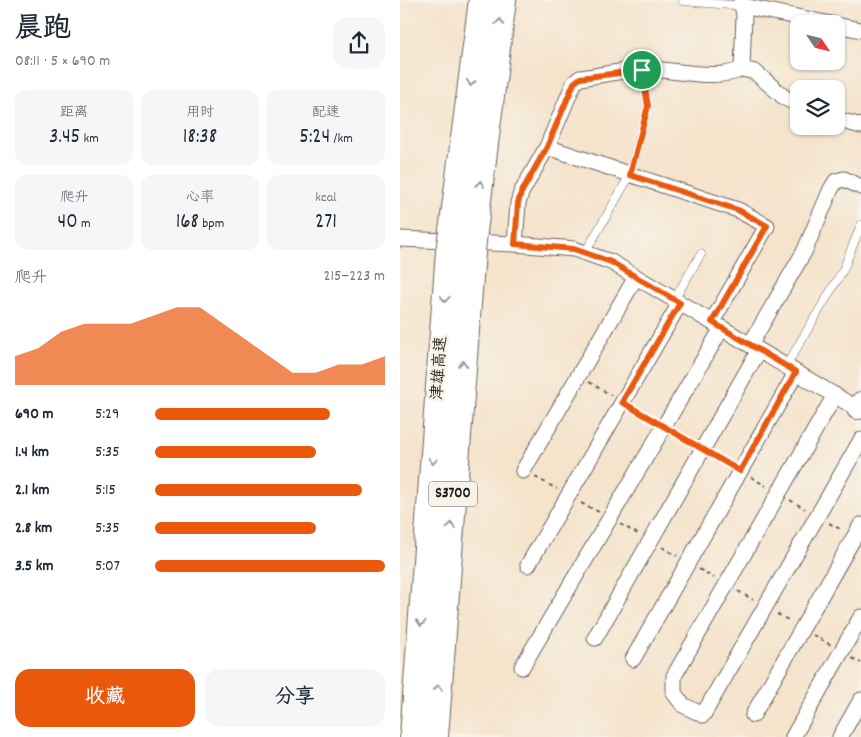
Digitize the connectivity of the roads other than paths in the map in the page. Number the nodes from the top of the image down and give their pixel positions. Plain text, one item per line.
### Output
1 (482, 0) edge
2 (503, 0) edge
3 (683, 0) edge
4 (742, 3) edge
5 (793, 15) edge
6 (845, 27) edge
7 (861, 30) edge
8 (742, 68) junction
9 (642, 70) junction
10 (790, 100) edge
11 (845, 122) edge
12 (861, 126) edge
13 (547, 147) junction
14 (630, 175) junction
15 (861, 187) edge
16 (861, 225) edge
17 (400, 239) edge
18 (462, 241) junction
19 (515, 244) junction
20 (585, 253) junction
21 (701, 254) dead end
22 (636, 277) junction
23 (677, 302) junction
24 (717, 325) junction
25 (754, 348) junction
26 (791, 369) junction
27 (835, 395) junction
28 (860, 407) edge
29 (861, 440) edge
30 (523, 471) dead end
31 (858, 531) edge
32 (528, 565) dead end
33 (861, 617) edge
34 (595, 638) dead end
35 (633, 659) dead end
36 (522, 667) dead end
37 (861, 700) edge
38 (753, 715) dead end
39 (413, 737) edge
40 (436, 737) edge
41 (793, 737) edge
42 (840, 737) edge

1 -> 18 highway, 津雄高速 / S3700
18 -> 2 highway, 津雄高速 / S3700
3 - 4 lane
4 - 5 street
4 - 8 street
6 - 7 street
8 - 9 street
8 - 10 street
9 - 13 street
9 - 14 lane
11 - 12 street
13 - 14 street
13 - 19 street
14 - 20 lane
14 - 24 street
15 - 25 street
16 - 26 lane
17 - 19 street
18 -> 39 highway, 津雄高速 / S3700
40 -> 18 highway, 津雄高速 / S3700
19 - 20 street
20 - 22 street
21 - 23 lane
22 - 23 street
22 - 30 street
23 - 24 street
23 - 32 street
24 - 25 street
24 - 36 street
25 - 26 street
25 - 34 street
26 - 27 street
26 - 35 street
27 - 28 street
27 - 29 street
31 - 38 street
33 - 41 street
37 - 42 street

